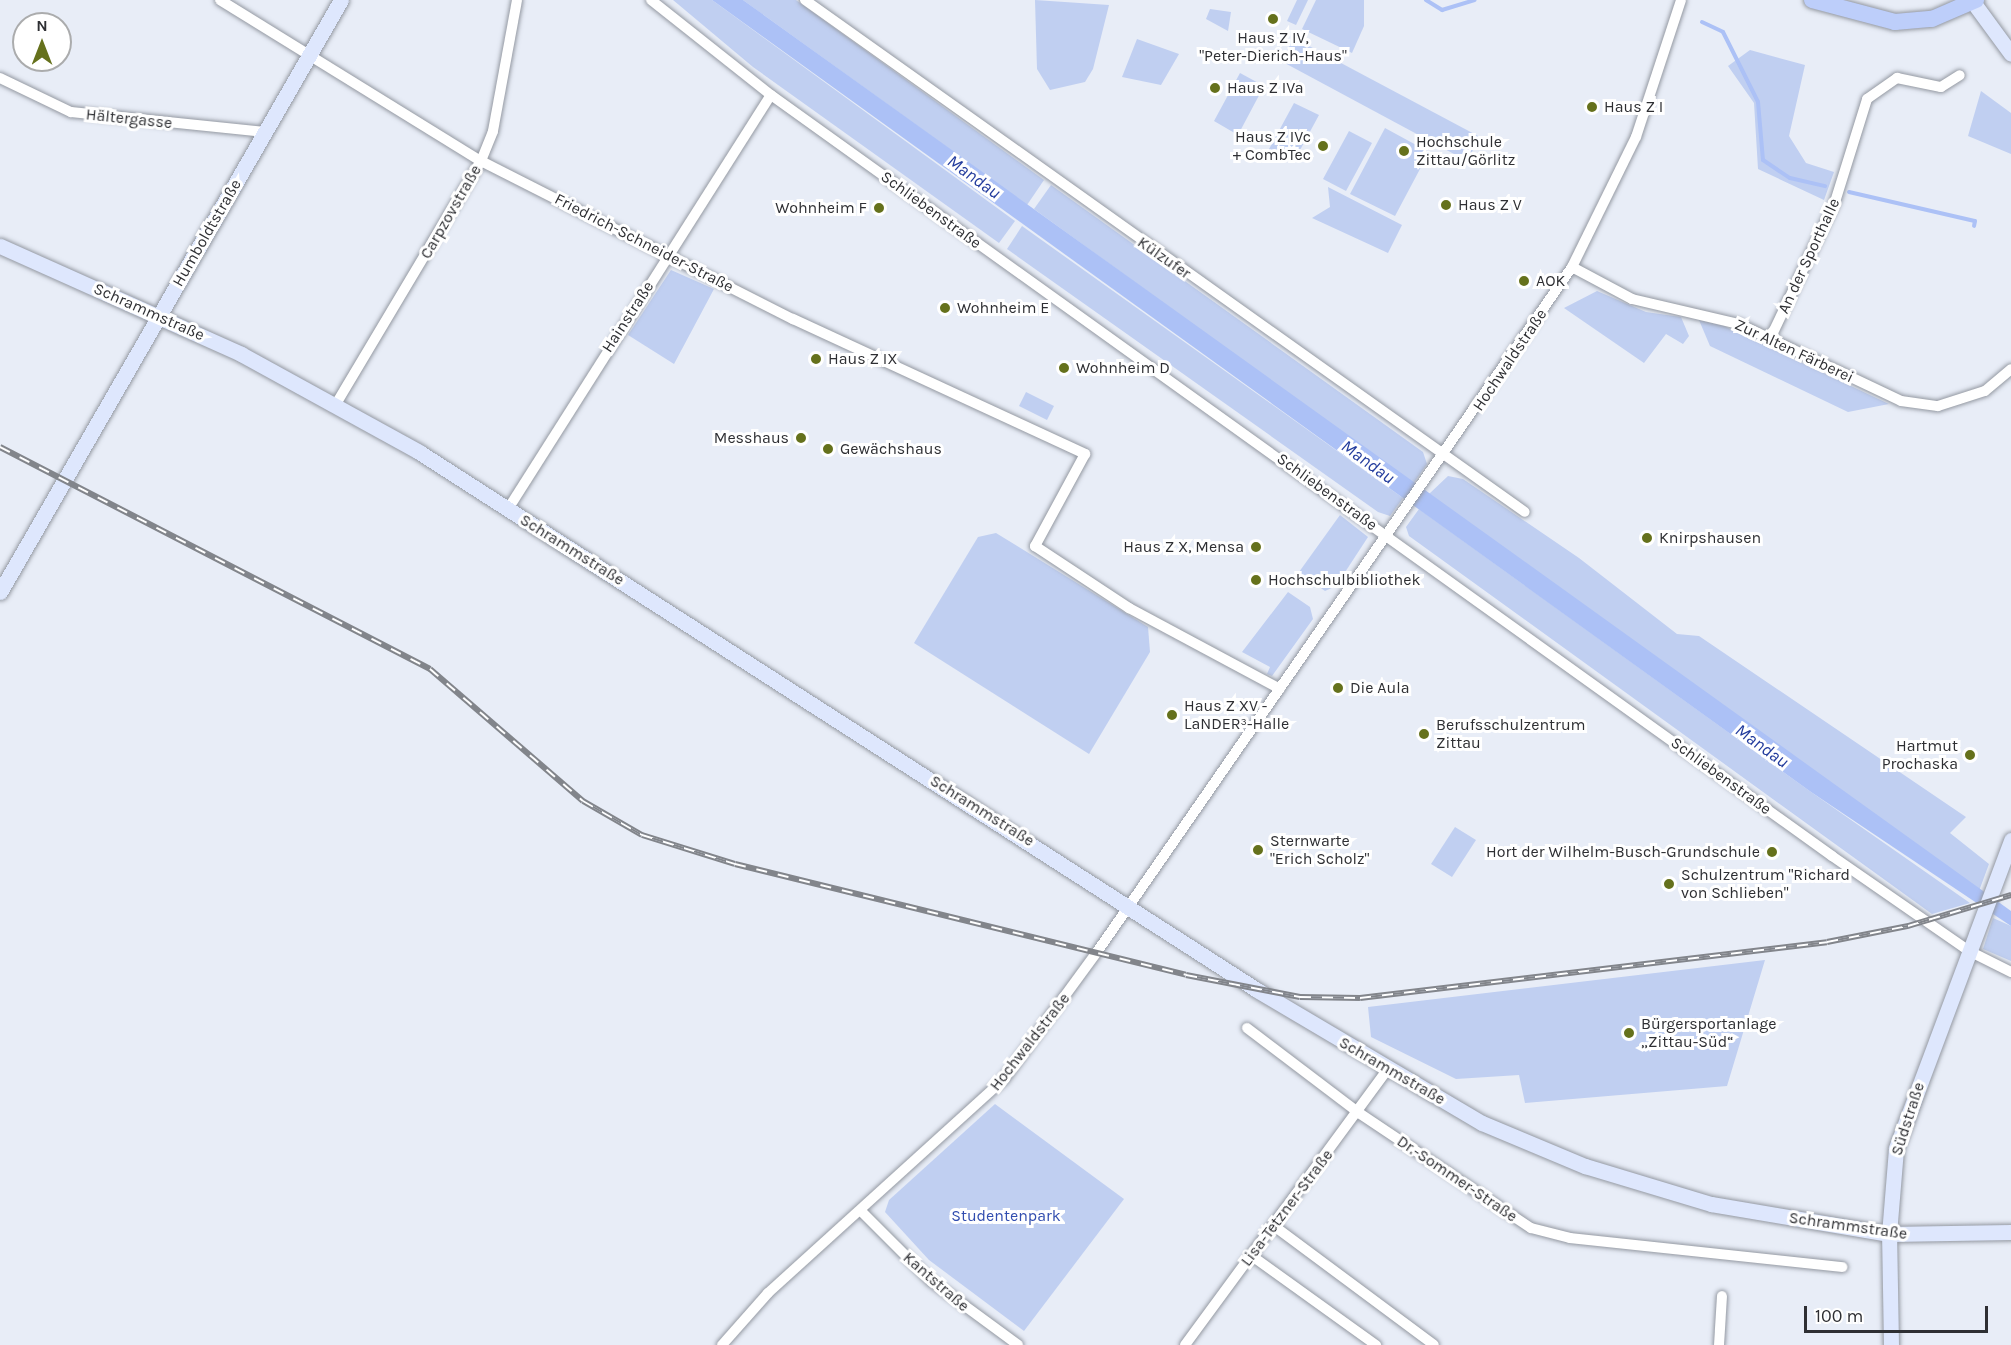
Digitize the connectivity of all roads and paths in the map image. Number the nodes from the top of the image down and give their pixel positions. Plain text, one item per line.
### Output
1 (220, 0) edge
2 (341, 0) edge
3 (517, 0) edge
4 (651, 0) edge
5 (805, 0) edge
6 (1681, 0) edge
7 (1812, 0) edge
8 (1973, 1) edge
9 (309, 54) junction
10 (2011, 54) edge
11 (1960, 75) dead end
12 (0, 78) edge
13 (771, 96) junction
14 (265, 132) junction
15 (481, 161) junction
16 (0, 246) edge
17 (669, 255) junction
18 (1572, 267) junction
19 (160, 316) junction
20 (1770, 339) junction
21 (2011, 369) edge
22 (336, 404) junction
23 (1445, 456) junction
24 (508, 509) junction
25 (1526, 512) dead end
26 (1387, 536) junction
27 (0, 592) edge
28 (1280, 689) junction
29 (2011, 840) edge
30 (1129, 906) junction
31 (1971, 945) junction
32 (2011, 972) edge
33 (1247, 1028) dead end
34 (1387, 1070) junction
35 (1359, 1113) junction
36 (861, 1210) junction
37 (1274, 1227) junction
38 (2011, 1232) edge
39 (1888, 1234) junction
40 (1252, 1256) junction
41 (1842, 1267) dead end
42 (1722, 1296) dead end
43 (722, 1345) edge
44 (1017, 1345) edge
45 (1185, 1345) edge
46 (1376, 1345) edge
47 (1434, 1345) edge
48 (1719, 1345) edge
49 (1891, 1345) edge

1 - 9 street, Friedrich-Schneider-Straße
2 - 9 main road, Humboldtstraße
3 - 15 street, Carpzovstraße
4 - 13 street, Schliebenstraße
5 - 23 street, Külzufer
6 - 18 street, Hochwaldstraße
7 - 8 main road
8 - 10 main road
9 - 14 main road, Humboldtstraße
9 - 15 street, Friedrich-Schneider-Straße
11 - 20 street, An der Sporthalle
12 - 14 street, Hältergasse
13 - 17 street, Hainstraße
13 - 26 street, Schliebenstraße
14 - 19 main road, Humboldtstraße
15 - 17 street, Friedrich-Schneider-Straße
15 - 22 street, Carpzovstraße
16 - 19 main road, Schrammstraße
17 - 24 street, Hainstraße
17 - 28 street, Friedrich-Schneider-Straße
18 - 20 street, Zur Alten Färberei
18 - 23 street, Hochwaldstraße
19 - 22 main road, Schrammstraße
19 - 27 main road, Humboldtstraße
20 - 21 street, Zur Alten Färberei
22 - 24 main road, Schrammstraße
23 - 25 street, Külzufer
23 - 26 street, Hochwaldstraße
24 - 30 main road, Schrammstraße
26 - 28 street, Hochwaldstraße
26 - 31 street, Schliebenstraße
28 - 30 street, Hochwaldstraße
29 - 31 main road, Südstraße
30 - 34 main road, Schrammstraße
30 - 36 street, Hochwaldstraße
31 - 32 street, Schliebenstraße
31 - 39 main road, Südstraße
33 - 35 street, Dr.-Sommer-Straße
34 - 35 street, Lisa-Tetzner-Straße
34 - 39 main road, Schrammstraße
35 - 37 street, Lisa-Tetzner-Straße
35 - 41 street, Dr.-Sommer-Straße
36 - 43 street, Hochwaldstraße
36 - 44 street, Kantstraße
37 - 40 street, Lisa-Tetzner-Straße
37 - 47 street
38 - 39 main road, Schrammstraße
39 - 49 main road, Südstraße
40 - 45 street, Lisa-Tetzner-Straße
40 - 46 street
42 - 48 street

